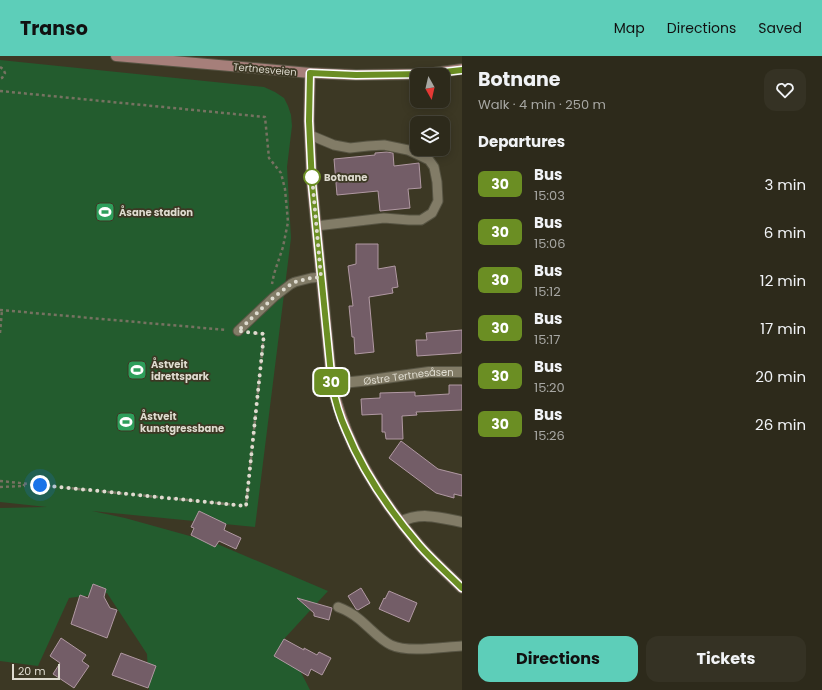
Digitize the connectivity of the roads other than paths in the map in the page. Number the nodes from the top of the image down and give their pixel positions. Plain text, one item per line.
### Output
1 (116, 56) edge
2 (462, 70) edge
3 (310, 73) junction
4 (310, 135) junction
5 (316, 226) junction
6 (321, 277) junction
7 (238, 331) road end
8 (462, 372) edge
9 (332, 384) junction
10 (401, 522) junction
11 (462, 522) edge
12 (462, 588) edge
13 (338, 607) dead end
14 (462, 646) edge

1 - 3 street, Tertnesveien
2 - 3 street, Tertnesveien
3 - 4 street
4 - 5 street
4 - 5 lane
5 - 6 street
6 - 7 lane
6 - 9 street
8 - 9 street, Østre Tertnesåsen
9 - 10 street
10 - 11 street
10 - 12 street
13 - 14 lane

